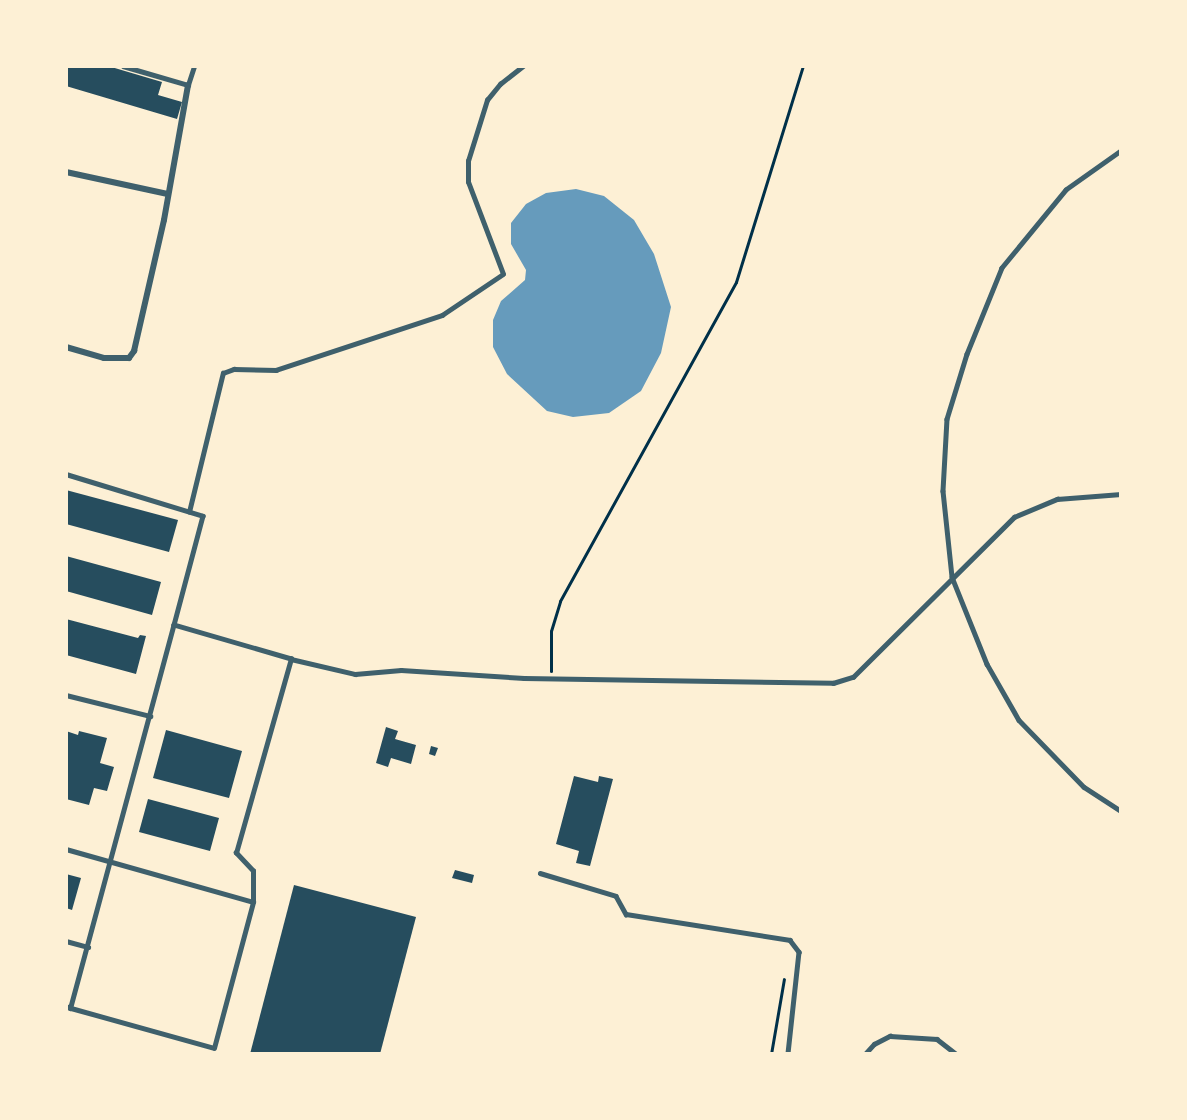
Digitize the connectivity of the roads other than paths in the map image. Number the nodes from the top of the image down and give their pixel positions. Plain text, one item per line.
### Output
1 (123, 66) edge
2 (194, 66) edge
3 (523, 66) edge
4 (188, 85) junction
5 (1121, 151) edge
6 (66, 172) edge
7 (168, 194) junction
8 (66, 347) edge
9 (66, 474) edge
10 (1121, 494) edge
11 (189, 512) junction
12 (952, 577) junction
13 (174, 625) junction
14 (291, 658) junction
15 (66, 695) edge
16 (150, 716) junction
17 (1121, 811) edge
18 (66, 849) edge
19 (112, 862) junction
20 (540, 873) dead end
21 (253, 902) junction
22 (66, 941) edge
23 (88, 947) junction
24 (68, 1007) edge
25 (214, 1048) junction
26 (212, 1054) edge
27 (788, 1054) edge
28 (865, 1054) edge
29 (956, 1054) edge

1 - 4 lane
2 - 4 lane
3 - 11 lane
4 - 7 street
5 - 12 lane
6 - 7 street
7 - 8 street
9 - 11 lane
10 - 12 lane
11 - 13 lane
12 - 14 lane
12 - 17 lane
13 - 14 lane
13 - 16 lane
14 - 21 lane
15 - 16 lane
16 - 19 lane
18 - 19 lane
19 - 21 lane
19 - 23 lane
20 - 27 lane
21 - 25 lane
22 - 23 lane
23 - 24 lane
24 - 25 lane
25 - 26 lane
28 - 29 lane

